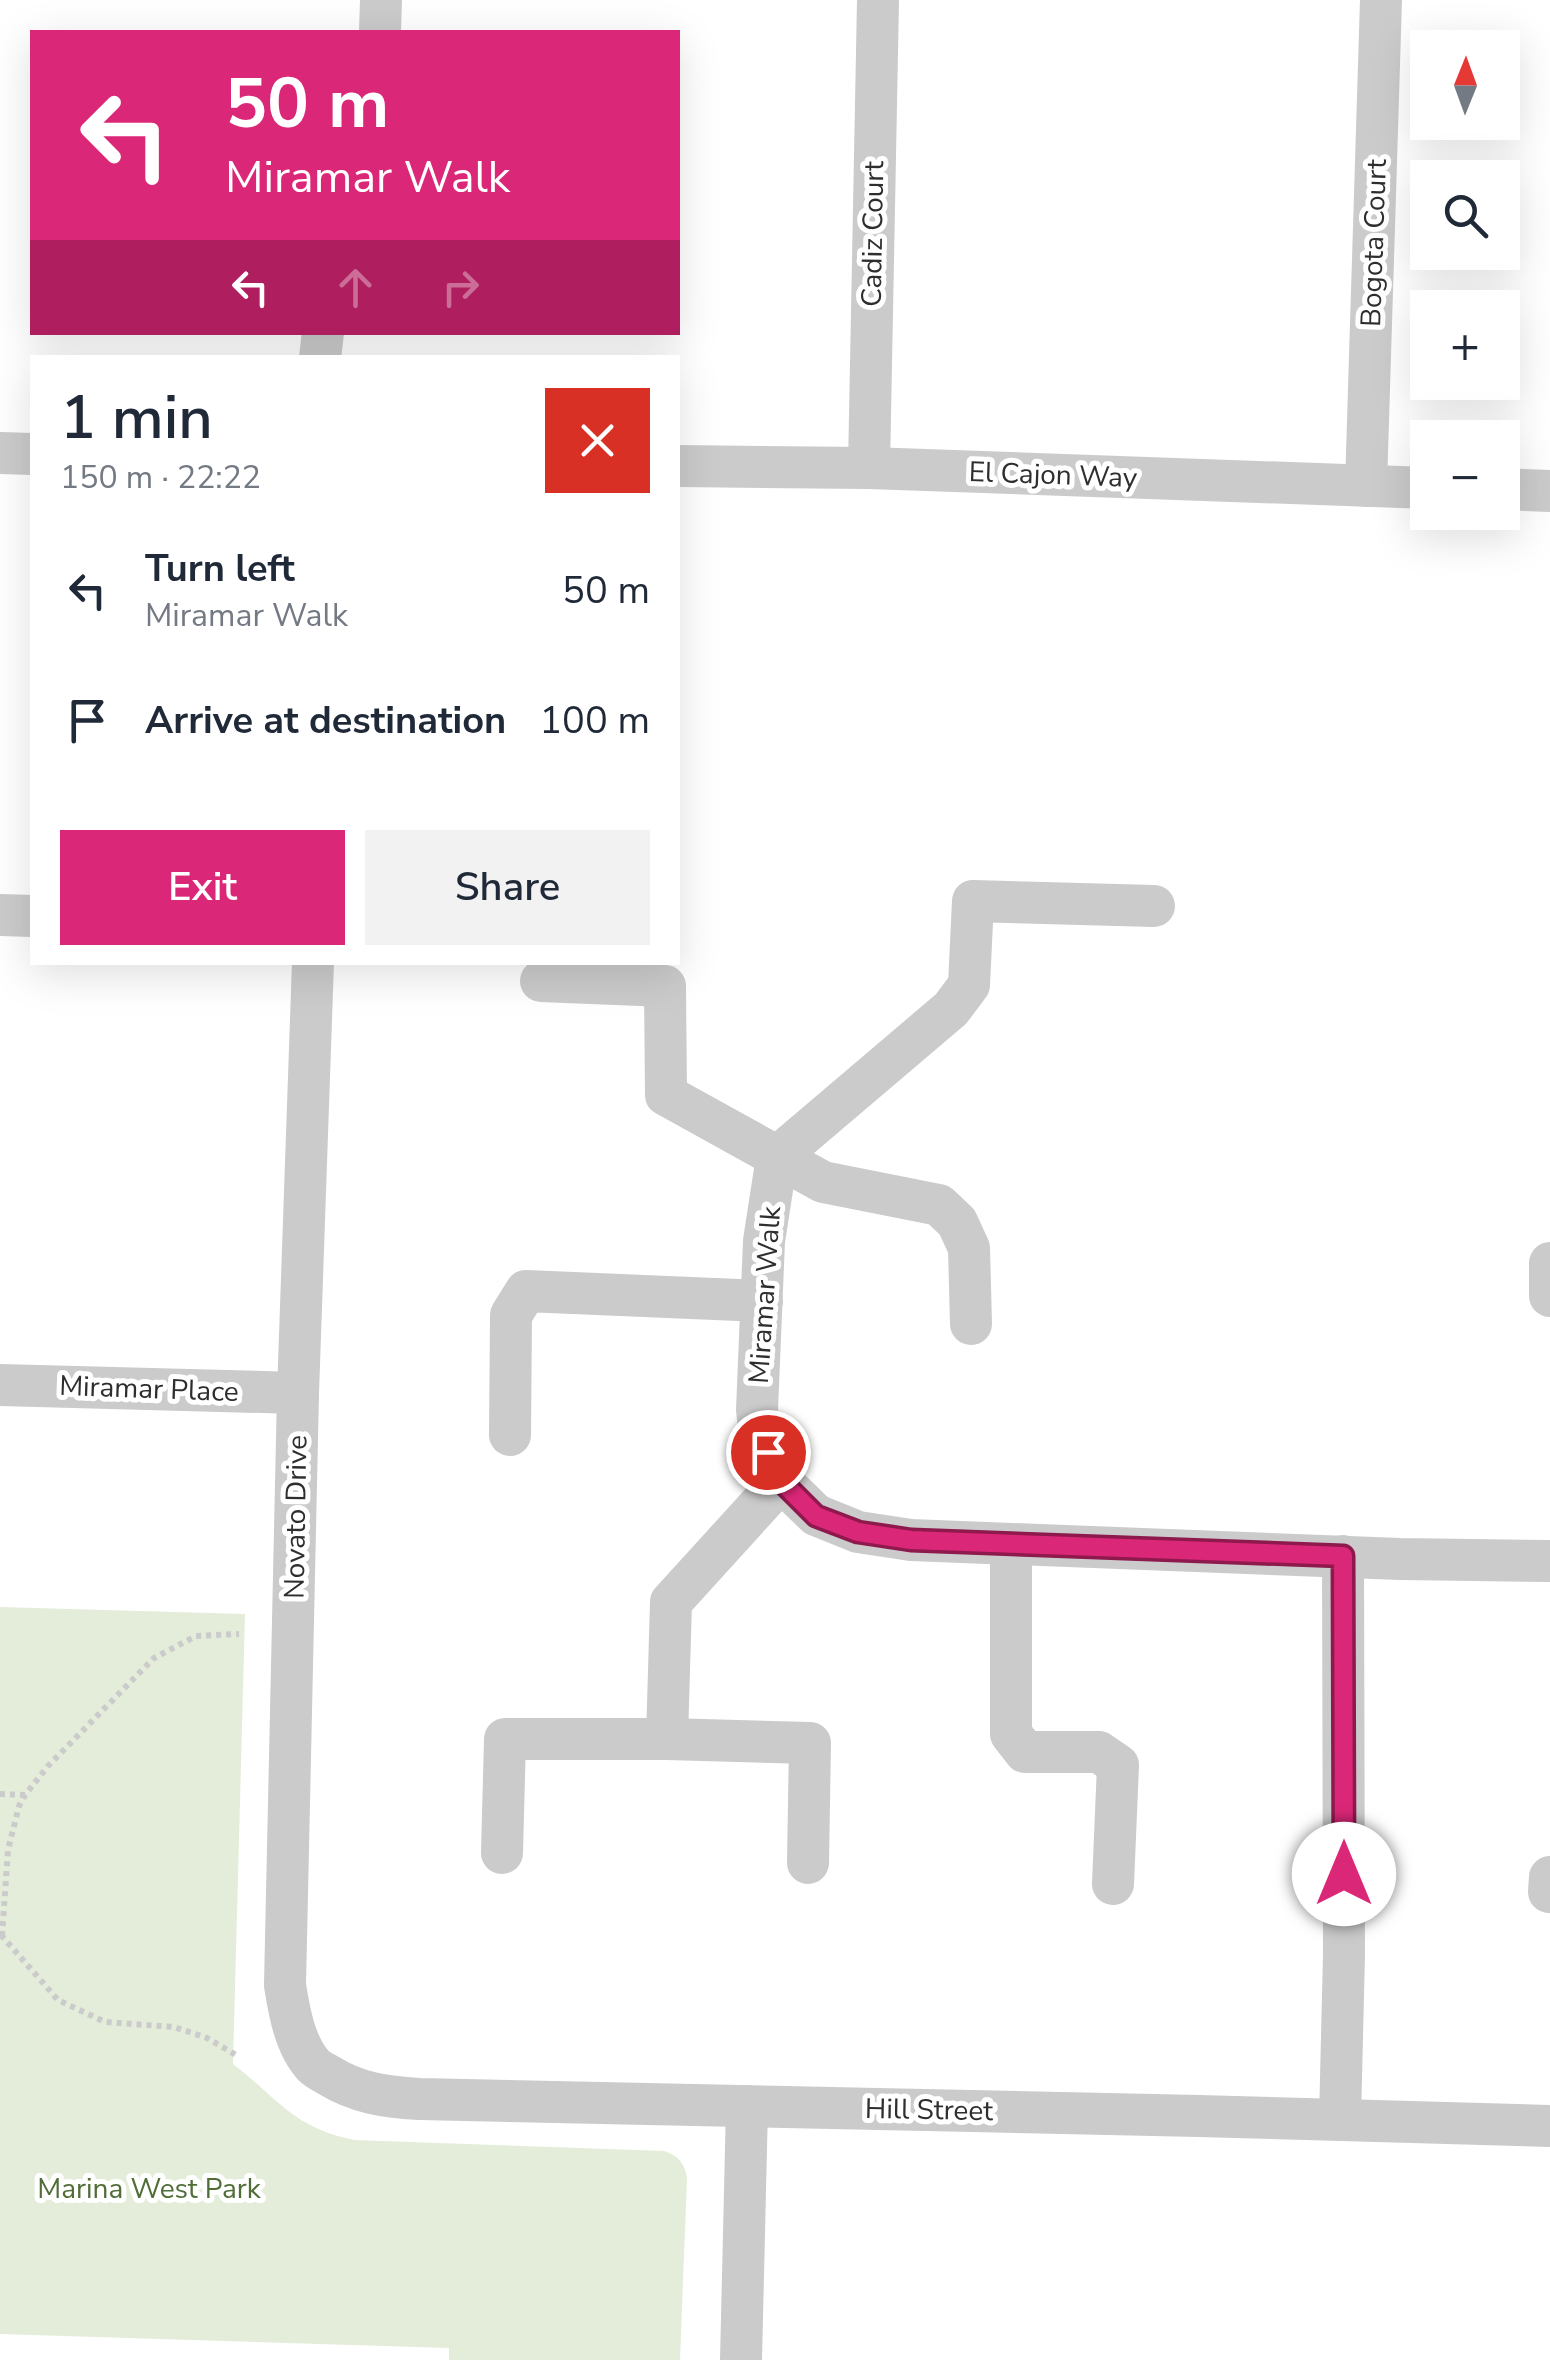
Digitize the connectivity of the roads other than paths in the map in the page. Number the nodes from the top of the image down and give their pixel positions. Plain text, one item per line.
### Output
1 (381, 0) edge
2 (878, 0) edge
3 (1381, 0) edge
4 (380, 30) edge
5 (0, 453) edge
6 (30, 454) edge
7 (680, 466) edge
8 (869, 468) junction
9 (1366, 486) junction
10 (1410, 487) edge
11 (1520, 490) edge
12 (1550, 490) edge
13 (1154, 906) dead end
14 (0, 914) edge
15 (30, 916) edge
16 (313, 965) edge
17 (541, 982) dead end
18 (777, 1157) junction
19 (1550, 1263) edge
20 (1550, 1296) edge
21 (762, 1302) junction
22 (971, 1324) dead end
23 (0, 1385) edge
24 (298, 1394) junction
25 (510, 1435) dead end
26 (781, 1481) junction
27 (1011, 1545) junction
28 (1343, 1556) junction
29 (1550, 1561) edge
30 (667, 1739) junction
31 (502, 1853) dead end
32 (808, 1863) dead end
33 (1550, 1877) edge
34 (1113, 1884) dead end
35 (1550, 1892) edge
36 (314, 2066) joint
37 (747, 2106) junction
38 (1340, 2120) junction
39 (1550, 2126) edge
40 (741, 2360) edge

1 - 4 street
2 - 8 street, Cadiz Court
3 - 9 street, Bogota Court
5 - 6 street
7 - 8 street, El Cajon Way
8 - 9 street, El Cajon Way
9 - 10 street, El Cajon Way
11 - 12 street
13 - 18 street
14 - 15 street
16 - 24 street, Novato Drive
17 - 18 street
18 - 21 street, Miramar Walk
18 - 22 street
19 - 20 street
21 - 25 street
21 - 26 street, Miramar Walk
23 - 24 street, Miramar Place
24 - 36 street, Novato Drive
26 - 27 street, Miramar Walk
26 - 30 street
27 - 28 street, Miramar Walk
27 - 34 street
28 - 29 street, Miramar Walk
28 - 38 street
30 - 31 street
30 - 32 street
33 - 35 street
36 - 37 street, Hill Street
37 - 38 street, Hill Street
37 - 40 street
38 - 39 street, Hill Street

